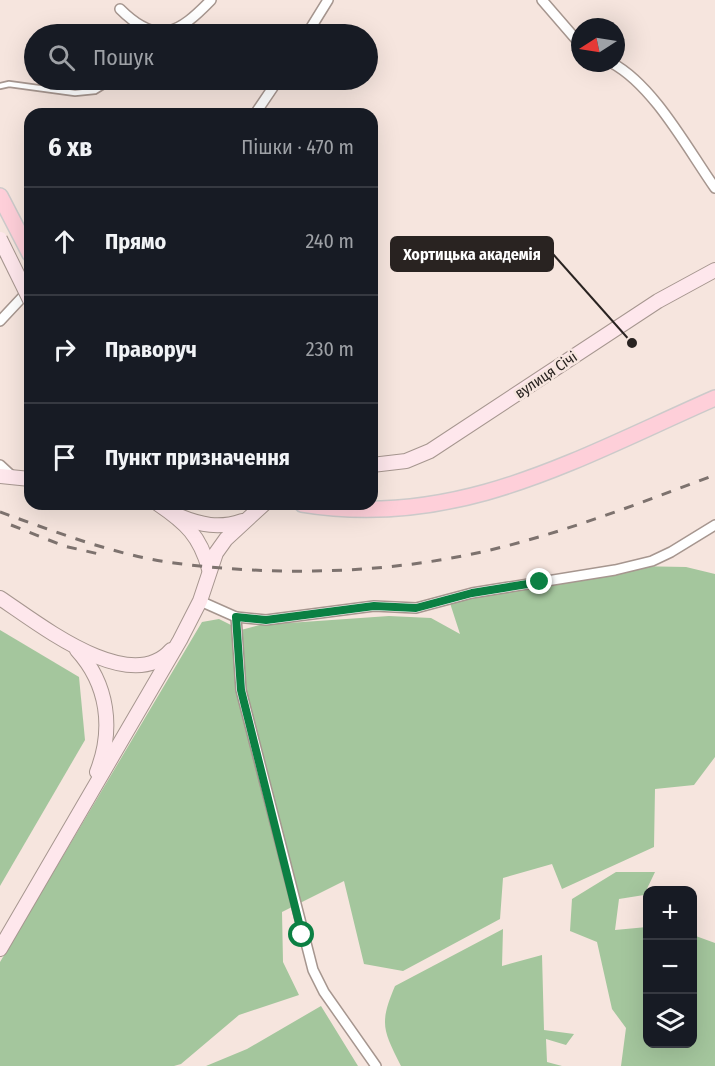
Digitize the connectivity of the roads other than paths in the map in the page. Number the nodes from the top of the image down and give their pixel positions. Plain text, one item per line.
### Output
1 (211, 0) edge
2 (329, 0) edge
3 (542, 0) edge
4 (120, 9) dead end
5 (140, 24) edge
6 (184, 24) edge
7 (313, 24) edge
8 (571, 34) edge
9 (625, 70) edge
10 (0, 86) edge
11 (24, 86) edge
12 (53, 90) edge
13 (97, 90) edge
14 (271, 90) edge
15 (259, 108) edge
16 (715, 188) edge
17 (0, 196) edge
18 (0, 239) edge
19 (24, 242) edge
20 (715, 270) edge
21 (24, 288) edge
22 (24, 296) edge
23 (0, 321) edge
24 (715, 398) edge
25 (378, 464) edge
26 (0, 465) edge
27 (0, 476) edge
28 (15, 478) junction
29 (24, 479) edge
30 (166, 510) edge
31 (169, 510) edge
32 (257, 510) edge
33 (344, 510) edge
34 (244, 521) junction
35 (715, 525) edge
36 (209, 569) junction
37 (0, 598) edge
38 (200, 602) junction
39 (236, 617) junction
40 (180, 640) junction
41 (71, 643) junction
42 (86, 799) junction
43 (0, 949) edge
44 (376, 1066) edge

1 - 6 street
2 - 7 street
3 - 8 street
4 - 5 street
9 - 16 street
10 - 11 lane
12 - 13 lane
14 - 15 street
17 - 19 main road
18 - 21 main road, bridge
20 - 25 main road, вулиця Січі
22 - 23 street
24 - 33 main road
26 - 28 street
27 - 28 main road
28 - 29 main road
30 - 36 main road
31 - 34 main road
32 - 34 main road
34 - 36 main road
35 - 39 street
36 - 38 main road
37 - 41 main road
38 - 39 street
38 - 40 main road
39 - 44 street
40 - 41 main road
40 - 42 main road
41 - 42 main road
42 - 43 main road

